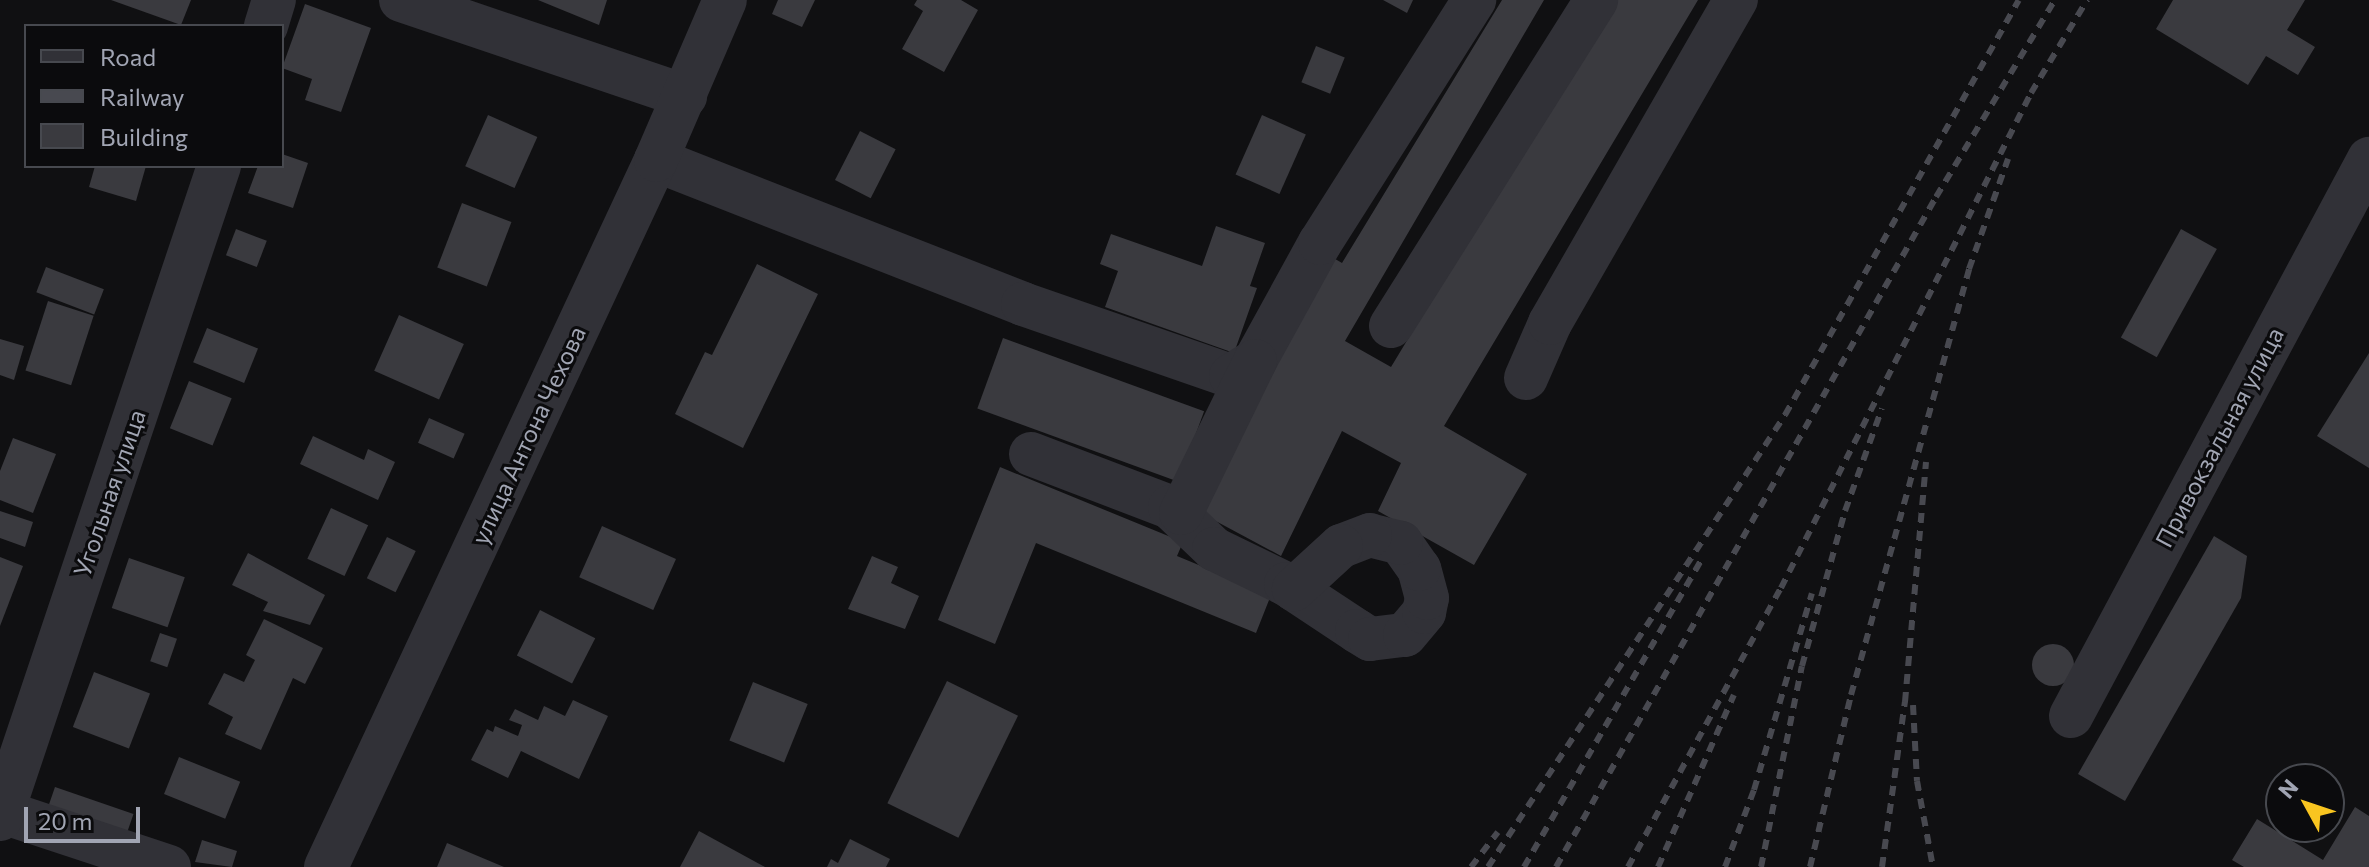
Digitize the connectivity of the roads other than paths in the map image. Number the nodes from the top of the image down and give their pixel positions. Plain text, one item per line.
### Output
1 (274, 0) edge
2 (401, 0) edge
3 (725, 0) edge
4 (1474, 0) edge
5 (1596, 0) edge
6 (1736, 0) edge
7 (267, 24) edge
8 (685, 96) junction
9 (2369, 159) edge
10 (656, 160) junction
11 (218, 168) edge
12 (2355, 214) edge
13 (1391, 326) dead end
14 (1255, 361) junction
15 (1526, 378) dead end
16 (1031, 454) dead end
17 (1181, 513) junction
18 (1294, 589) dead end
19 (2071, 716) dead end
20 (1, 814) edge
21 (169, 867) edge
22 (326, 867) edge

1 - 7 street
2 - 8 street
3 - 8 street, улица Антона Чехова
4 - 14 street
5 - 13 street
6 - 15 street
8 - 10 street, улица Антона Чехова
9 - 12 street, Привокзальная улица
10 - 14 street
10 - 22 street, улица Антона Чехова
11 - 20 street, Угольная улица
12 - 19 street, Привокзальная улица
14 - 17 street
16 - 17 street
17 - 18 street
20 - 21 street

